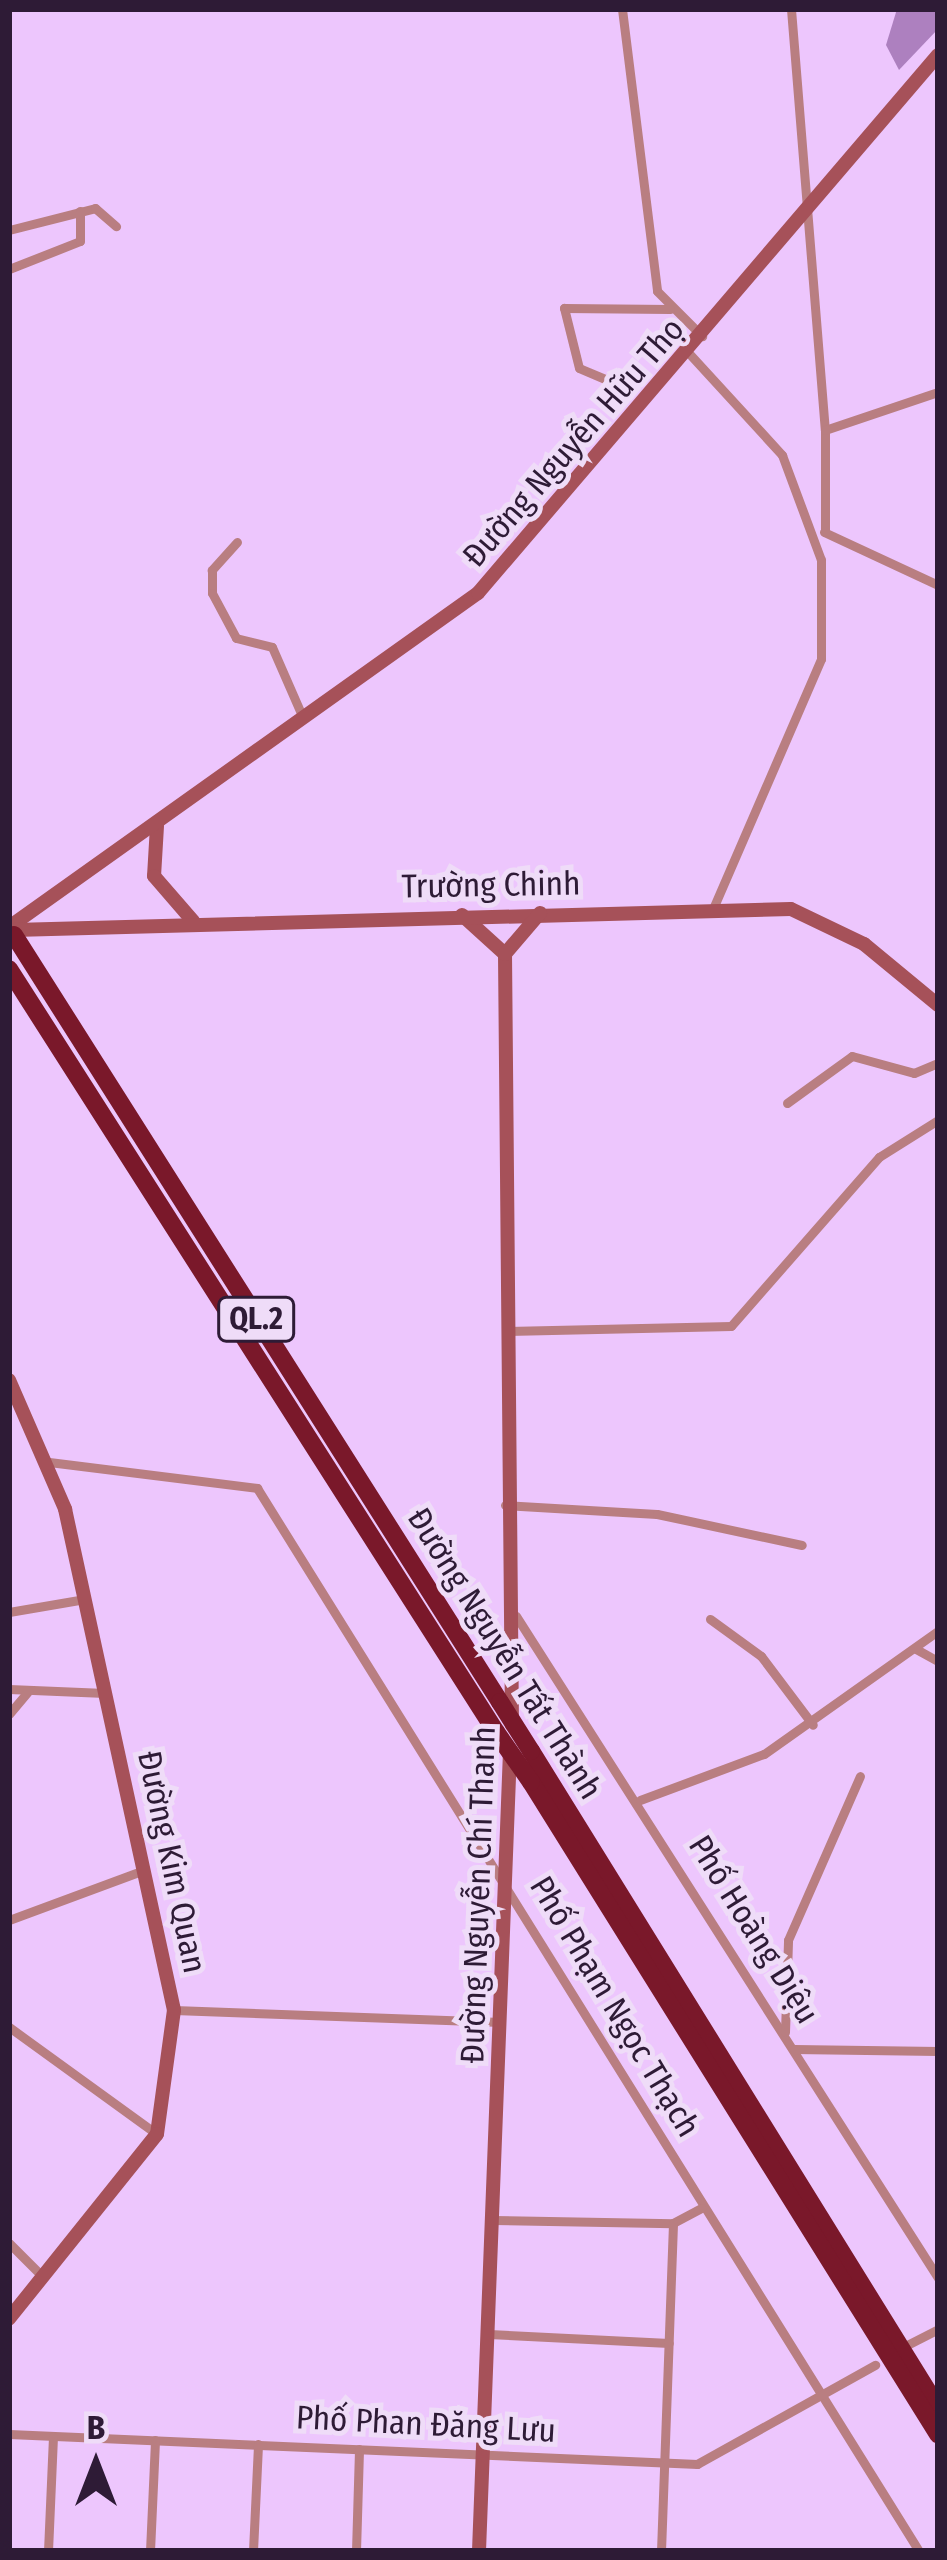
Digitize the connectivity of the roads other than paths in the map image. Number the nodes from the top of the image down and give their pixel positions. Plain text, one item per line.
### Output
1 (622, 9) edge
2 (791, 9) edge
3 (938, 55) edge
4 (80, 211) junction
5 (805, 214) junction
6 (116, 226) dead end
7 (9, 230) edge
8 (9, 269) edge
9 (670, 309) junction
10 (704, 337) junction
11 (685, 349) junction
12 (604, 379) dead end
13 (938, 392) edge
14 (825, 430) junction
15 (820, 531) junction
16 (237, 542) dead end
17 (938, 585) edge
18 (303, 718) junction
19 (157, 826) junction
20 (713, 908) junction
21 (457, 913) junction
22 (540, 913) junction
23 (193, 921) junction
24 (12, 931) edge
25 (505, 954) junction
26 (9, 969) edge
27 (938, 1005) edge
28 (938, 1064) edge
29 (788, 1103) dead end
30 (938, 1120) edge
31 (507, 1331) junction
32 (9, 1380) edge
33 (49, 1462) junction
34 (505, 1505) junction
35 (802, 1545) dead end
36 (86, 1599) junction
37 (9, 1612) edge
38 (516, 1616) junction
39 (710, 1619) dead end
40 (938, 1631) edge
41 (916, 1649) junction
42 (938, 1661) edge
43 (9, 1689) edge
44 (28, 1691) junction
45 (106, 1693) junction
46 (9, 1714) edge
47 (813, 1725) junction
48 (860, 1776) dead end
49 (640, 1800) junction
50 (145, 1870) junction
51 (506, 1877) junction
52 (9, 1920) edge
53 (174, 2010) junction
54 (501, 2022) junction
55 (9, 2027) edge
56 (784, 2032) junction
57 (794, 2048) junction
58 (938, 2050) edge
59 (157, 2134) junction
60 (701, 2208) junction
61 (494, 2221) junction
62 (673, 2223) junction
63 (9, 2243) edge
64 (38, 2272) junction
65 (938, 2278) edge
66 (9, 2318) edge
67 (938, 2329) edge
68 (489, 2334) junction
69 (669, 2343) junction
70 (909, 2344) dead end
71 (874, 2365) dead end
72 (823, 2396) junction
73 (938, 2408) edge
74 (9, 2434) edge
75 (938, 2434) edge
76 (53, 2436) junction
77 (155, 2440) junction
78 (258, 2444) junction
79 (359, 2449) junction
80 (484, 2454) junction
81 (664, 2463) junction
82 (49, 2551) edge
83 (150, 2551) edge
84 (253, 2551) edge
85 (356, 2551) edge
86 (479, 2551) edge
87 (662, 2551) edge
88 (920, 2551) edge

1 - 9 street
2 - 5 street
3 - 5 main road, Đường Nguyễn Hữu Thọ
4 - 6 street
4 - 7 street
4 - 8 street
5 - 10 main road, Đường Nguyễn Hữu Thọ
5 - 14 street
9 - 10 street
9 - 12 street
10 - 11 main road, Đường Nguyễn Hữu Thọ
11 - 15 street
11 - 18 main road, Đường Nguyễn Hữu Thọ
13 - 14 street
14 - 15 street
15 - 17 street
15 - 20 street
16 - 18 street
18 - 19 main road, Đường Nguyễn Hữu Thọ
19 - 23 main road
19 - 24 main road, Đường Nguyễn Hữu Thọ
20 - 22 main road, Trường Chinh
20 - 27 main road, Trường Chinh
21 - 22 main road, Trường Chinh
21 - 23 main road, Trường Chinh
21 - 25 main road
22 - 25 main road
23 - 24 main road, Trường Chinh
24 - 73 highway, Đường Nguyễn Tất Thành / QL.2, bridge
25 - 31 main road, Đường Nguyễn Chí Thanh
26 - 75 highway, Đường Nguyễn Tất Thành / QL.2, bridge
28 - 29 street
30 - 31 street
31 - 34 main road, Đường Nguyễn Chí Thanh
32 - 33 main road, Đường Kim Quan
33 - 36 main road, Đường Kim Quan
33 - 51 street, Phố Phạm Ngọc Thạch
34 - 35 street
34 - 38 main road, Đường Nguyễn Chí Thanh
36 - 37 street
36 - 45 main road, Đường Kim Quan
38 - 49 street, Phố Hoàng Diệu
38 - 51 main road, Đường Nguyễn Chí Thanh
39 - 47 street
40 - 41 street
41 - 42 street
41 - 47 street
43 - 44 street
44 - 45 street
44 - 46 street
45 - 50 main road, Đường Kim Quan
47 - 49 street
48 - 56 street
49 - 56 street, Phố Hoàng Diệu
50 - 52 street
50 - 53 main road, Đường Kim Quan
51 - 54 main road, Đường Nguyễn Chí Thanh
51 - 60 street, Phố Phạm Ngọc Thạch
53 - 54 street
53 - 59 main road, Đường Kim Quan
54 - 61 main road, Đường Nguyễn Chí Thanh
55 - 59 street
56 - 57 street, Phố Hoàng Diệu
57 - 58 street
57 - 65 street, Phố Hoàng Diệu
59 - 64 main road
60 - 62 street
60 - 72 street, Phố Phạm Ngọc Thạch
61 - 62 street
61 - 68 main road, Đường Nguyễn Chí Thanh
62 - 69 street
63 - 64 street
64 - 66 main road
67 - 70 street
68 - 69 street
68 - 80 main road, Đường Nguyễn Chí Thanh
69 - 81 street
71 - 72 street, Phố Phan Đăng Lưu
72 - 81 street, Phố Phan Đăng Lưu
72 - 88 street, Phố Phạm Ngọc Thạch
74 - 76 street, Phố Phan Đăng Lưu
76 - 77 street, Phố Phan Đăng Lưu
76 - 82 street
77 - 78 street, Phố Phan Đăng Lưu
77 - 83 street
78 - 79 street, Phố Phan Đăng Lưu
78 - 84 street
79 - 80 street, Phố Phan Đăng Lưu
79 - 85 street
80 - 81 street, Phố Phan Đăng Lưu
80 - 86 main road, Đường Nguyễn Chí Thanh
81 - 87 street

